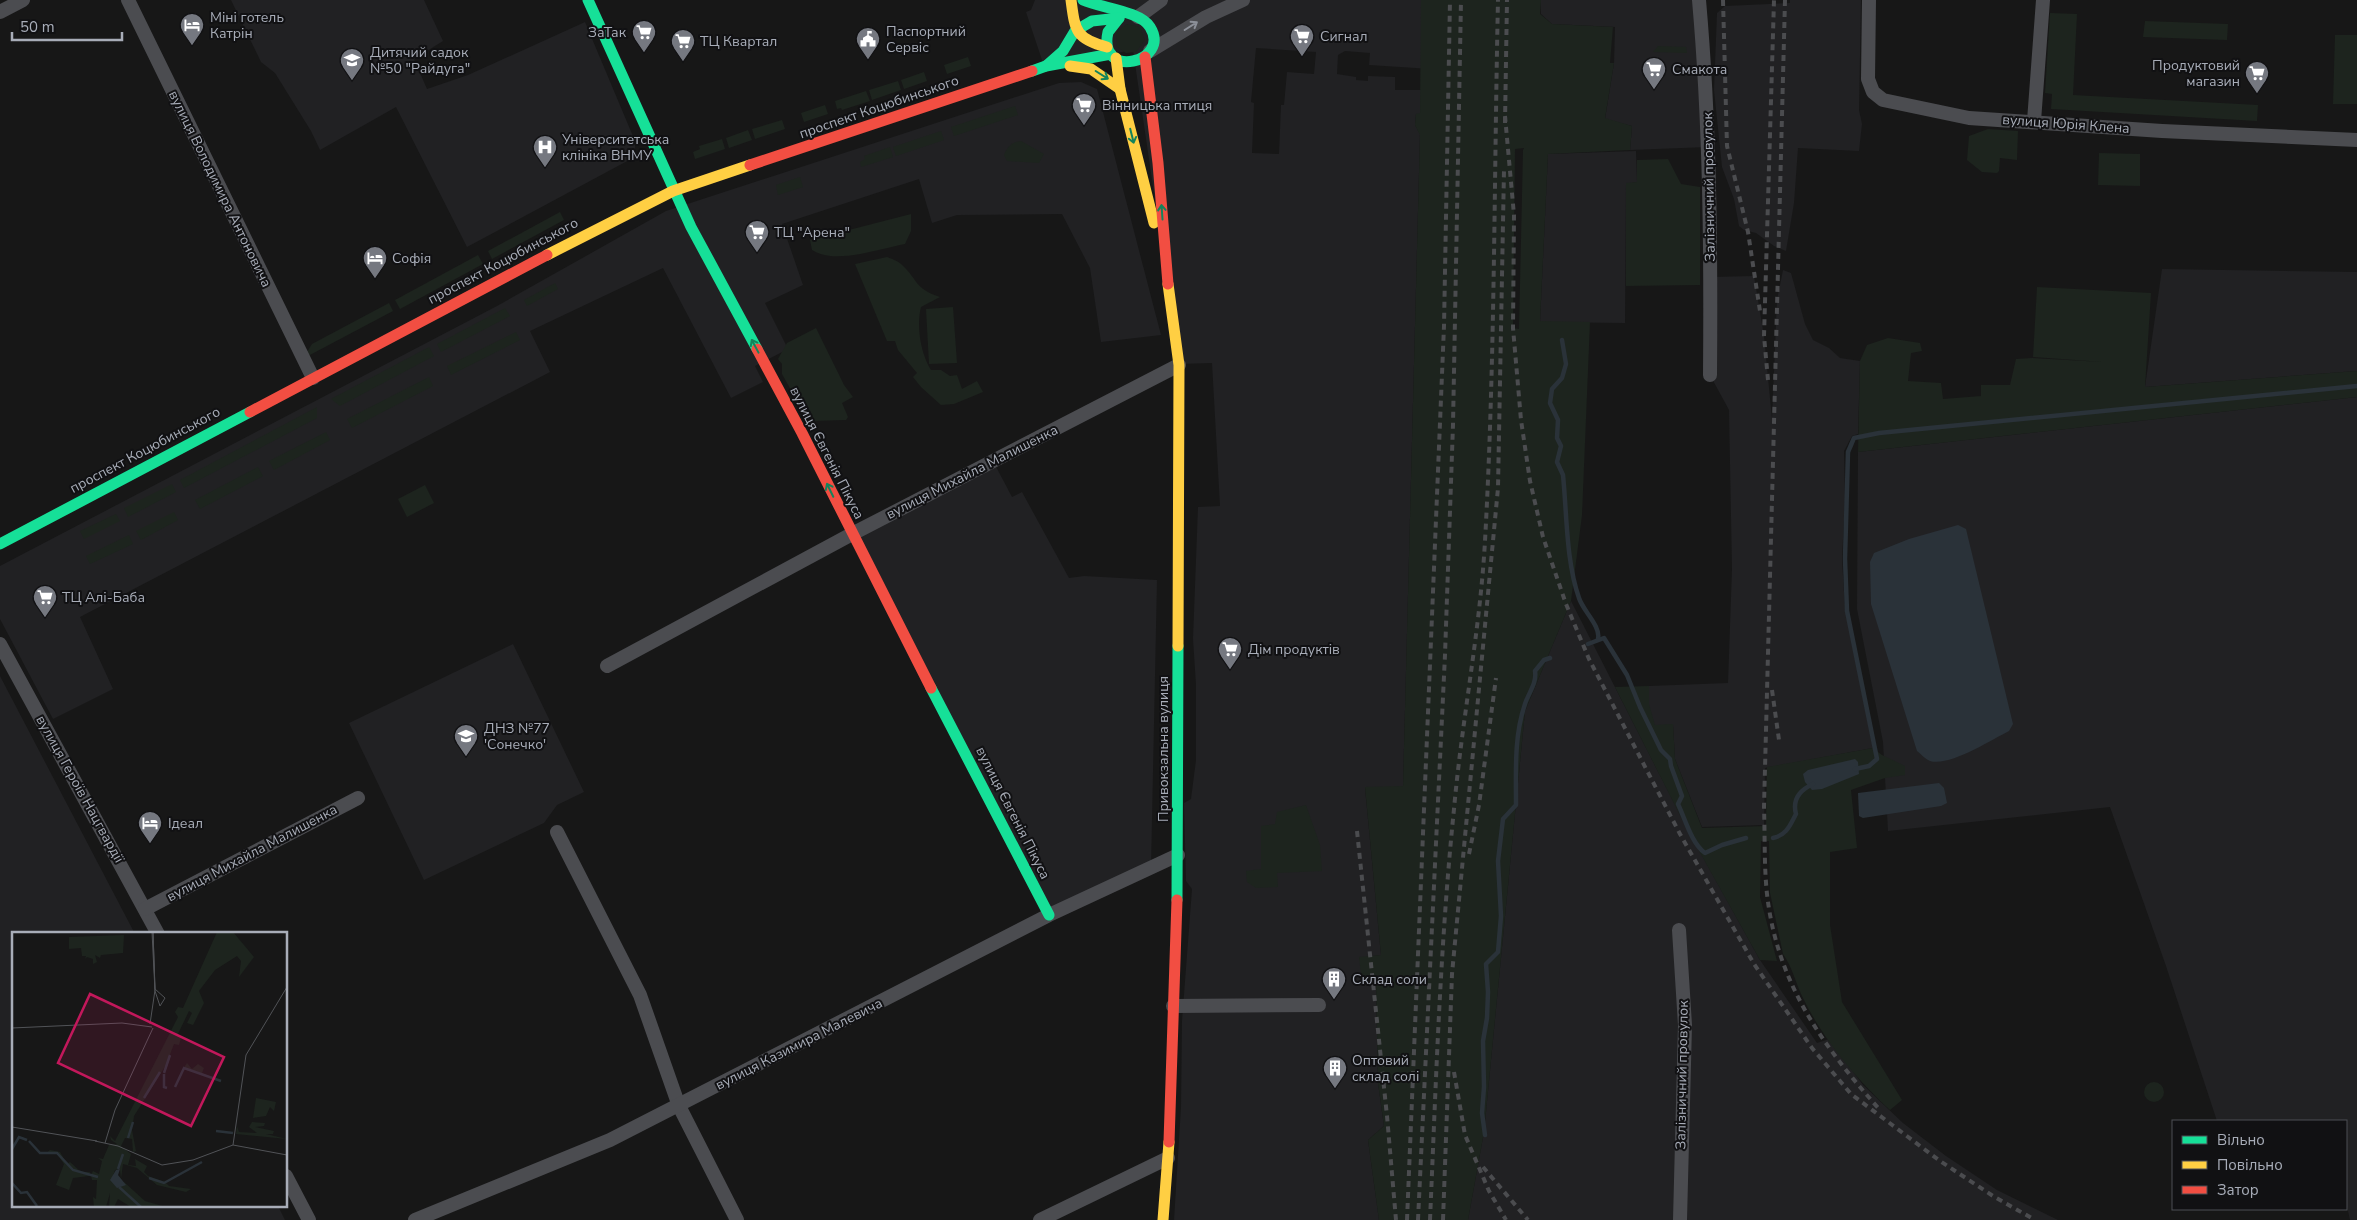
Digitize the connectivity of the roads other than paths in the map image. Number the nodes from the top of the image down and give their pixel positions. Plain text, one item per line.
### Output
1 (23, 0) edge
2 (128, 0) edge
3 (588, 0) edge
4 (1071, 0) edge
5 (1083, 0) edge
6 (1161, 0) edge
7 (1243, 0) edge
8 (1699, 0) edge
9 (1869, 0) edge
10 (2043, 0) edge
11 (0, 12) edge
12 (1128, 17) junction
13 (1075, 31) junction
14 (1112, 53) junction
15 (1147, 54) junction
16 (1046, 66) junction
17 (1120, 89) junction
18 (2034, 122) junction
19 (2357, 140) edge
20 (673, 191) junction
21 (1167, 278) junction
22 (1179, 364) junction
23 (1710, 375) dead end
24 (313, 378) junction
25 (852, 534) junction
26 (0, 544) edge
27 (0, 644) edge
28 (606, 666) dead end
29 (358, 798) dead end
30 (557, 832) dead end
31 (1178, 855) junction
32 (145, 909) junction
33 (1049, 915) junction
34 (1679, 930) dead end
35 (157, 932) edge
36 (1319, 1005) dead end
37 (1173, 1006) junction
38 (679, 1106) junction
39 (1168, 1158) junction
40 (288, 1180) edge
41 (310, 1220) edge
42 (415, 1220) edge
43 (737, 1220) edge
44 (1040, 1220) edge
45 (1164, 1220) edge
46 (1680, 1220) edge

1 - 11 street
2 - 24 street, вулиця Володимира Антоновича
3 - 20 main road, вулиця Євгенія Пікуса
4 - 13 main road
5 - 12 main road
6 - 12 street
15 -> 7 street
8 - 23 street, Залізничний провулок
9 - 18 street, вулиця Юрія Клена
10 - 18 street
12 - 13 main road
12 - 14 main road
12 - 15 main road
13 - 14 main road
13 - 16 main road
14 - 15 main road
14 - 16 main road
14 - 17 main road
21 -> 15 main road
16 -> 17 main road
16 - 20 main road, проспект Коцюбинського
17 -> 21 main road
18 - 19 street, вулиця Юрія Клена
20 - 24 main road, проспект Коцюбинського
25 -> 20 main road, вулиця Євгенія Пікуса
21 - 22 main road, Привокзальна вулиця
22 - 25 street, вулиця Михайла Малишенка
22 - 31 main road, Привокзальна вулиця
24 - 26 main road, проспект Коцюбинського
25 - 28 street, вулиця Михайла Малишенка
25 - 33 main road, вулиця Євгенія Пікуса
27 - 32 street, вулиця Героїв Нацгвардії
29 - 32 street, вулиця Михайла Малишенка
30 - 38 street
31 - 33 street, вулиця Казимира Малевича
31 - 37 main road, Привокзальна вулиця
32 - 35 street, вулиця Героїв Нацгвардії
33 - 38 street, вулиця Казимира Малевича
34 - 46 street, Залізничний провулок
36 - 37 street
37 - 39 main road, Привокзальна вулиця
38 - 42 street, вулиця Казимира Малевича
38 - 43 street
39 - 44 street
39 - 45 main road, Привокзальна вулиця
40 - 41 street

